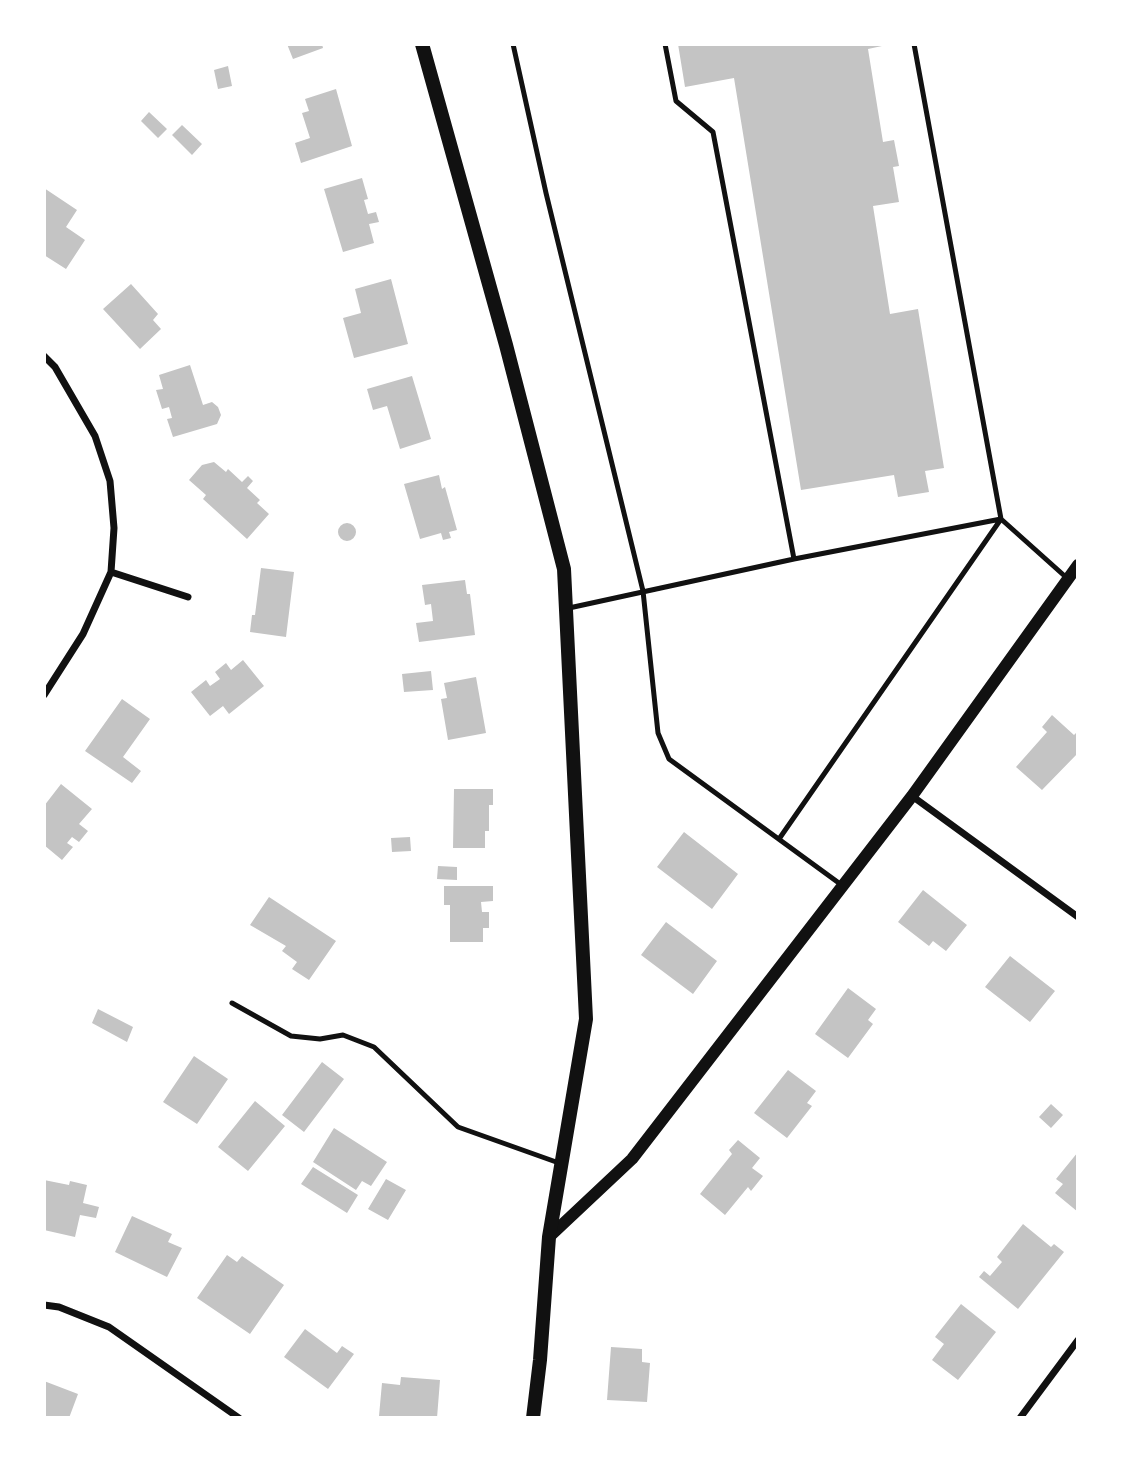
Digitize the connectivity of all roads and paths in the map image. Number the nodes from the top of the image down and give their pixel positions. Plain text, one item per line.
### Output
1 (422, 44) edge
2 (513, 44) edge
3 (665, 44) edge
4 (914, 44) edge
5 (44, 356) edge
6 (1001, 519) junction
7 (794, 559) junction
8 (1078, 565) edge
9 (111, 572) junction
10 (1068, 579) junction
11 (643, 591) junction
12 (188, 597) dead end
13 (566, 609) junction
14 (44, 695) edge
15 (912, 796) junction
16 (779, 839) junction
17 (843, 886) junction
18 (1078, 917) edge
19 (232, 1003) dead end
20 (562, 1164) junction
21 (549, 1237) junction
22 (44, 1305) edge
23 (1078, 1340) edge
24 (239, 1418) edge
25 (533, 1418) edge
26 (1020, 1418) edge

1 - 13 main road
2 - 11 lane
3 - 7 lane
4 - 6 lane
5 - 9 street
6 - 7 lane
6 - 10 lane
6 - 16 lane
7 - 11 lane
8 - 10 street
9 - 12 street
9 - 14 street
10 - 15 street
11 - 13 lane
11 - 16 lane
13 - 20 main road
15 - 17 street
15 - 18 street
16 - 17 lane
17 - 21 street
19 - 20 lane
20 - 21 main road
21 - 25 main road
22 - 24 street
23 - 26 street

